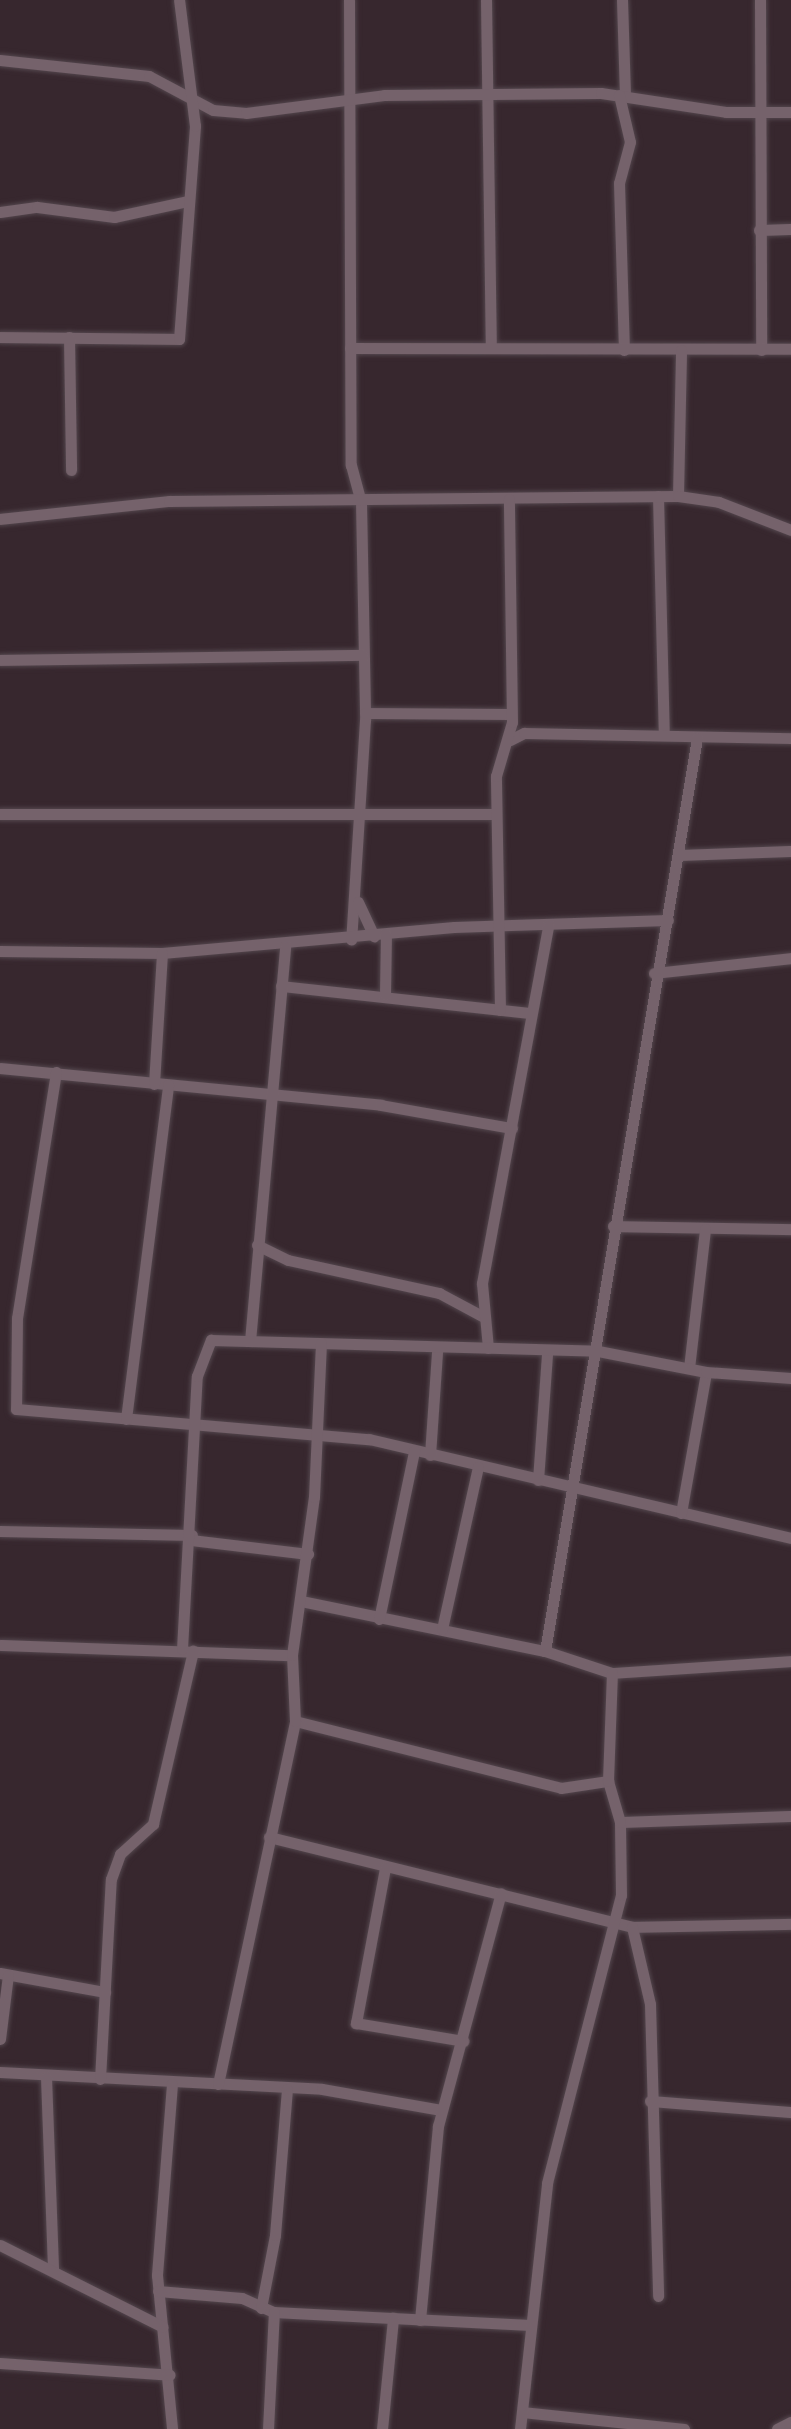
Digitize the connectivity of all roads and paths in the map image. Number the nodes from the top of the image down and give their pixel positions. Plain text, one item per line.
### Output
1 (179, 0) edge
2 (349, 0) edge
3 (486, 0) edge
4 (622, 0) edge
5 (760, 0) edge
6 (0, 60) edge
7 (490, 94) junction
8 (622, 95) junction
9 (195, 101) junction
10 (354, 101) junction
11 (791, 112) edge
12 (755, 113) junction
13 (188, 201) junction
14 (0, 212) edge
15 (791, 229) edge
16 (759, 230) junction
17 (0, 337) edge
18 (69, 337) junction
19 (350, 348) junction
20 (491, 348) junction
21 (791, 349) edge
22 (624, 350) junction
23 (681, 350) junction
24 (761, 350) junction
25 (71, 470) dead end
26 (658, 496) junction
27 (678, 496) junction
28 (509, 499) junction
29 (361, 502) junction
30 (0, 519) edge
31 (791, 530) edge
32 (363, 655) junction
33 (0, 660) edge
34 (365, 713) junction
35 (511, 718) junction
36 (524, 733) junction
37 (664, 734) junction
38 (697, 738) junction
39 (791, 738) edge
40 (510, 740) junction
41 (362, 813) junction
42 (0, 814) edge
43 (495, 814) junction
44 (791, 851) edge
45 (678, 855) junction
46 (358, 901) junction
47 (668, 920) junction
48 (497, 924) junction
49 (548, 926) junction
50 (380, 935) junction
51 (351, 940) junction
52 (285, 947) junction
53 (0, 951) edge
54 (162, 953) junction
55 (791, 958) edge
56 (654, 973) junction
57 (281, 986) junction
58 (385, 995) junction
59 (500, 1010) junction
60 (529, 1013) junction
61 (0, 1068) edge
62 (56, 1072) junction
63 (154, 1084) junction
64 (168, 1085) junction
65 (274, 1096) junction
66 (512, 1128) junction
67 (613, 1226) junction
68 (705, 1229) junction
69 (791, 1229) edge
70 (257, 1245) junction
71 (482, 1316) junction
72 (250, 1341) junction
73 (321, 1343) junction
74 (488, 1348) junction
75 (437, 1351) junction
76 (591, 1351) junction
77 (547, 1353) junction
78 (689, 1368) junction
79 (0, 1370) edge
80 (14, 1371) junction
81 (706, 1372) junction
82 (791, 1378) edge
83 (126, 1419) junction
84 (196, 1424) junction
85 (318, 1434) junction
86 (414, 1451) junction
87 (430, 1455) junction
88 (478, 1467) junction
89 (538, 1480) junction
90 (577, 1487) junction
91 (681, 1513) junction
92 (0, 1531) edge
93 (191, 1537) junction
94 (791, 1538) edge
95 (308, 1554) junction
96 (301, 1601) junction
97 (379, 1619) junction
98 (442, 1629) junction
99 (0, 1645) edge
100 (188, 1650) junction
101 (545, 1651) junction
102 (292, 1655) junction
103 (791, 1661) edge
104 (612, 1673) junction
105 (295, 1721) junction
106 (608, 1781) junction
107 (791, 1816) edge
108 (620, 1822) junction
109 (269, 1837) junction
110 (385, 1868) junction
111 (501, 1893) junction
112 (611, 1921) junction
113 (791, 1924) edge
114 (632, 1927) junction
115 (4, 1974) edge
116 (105, 1992) junction
117 (0, 2039) edge
118 (464, 2041) junction
119 (0, 2072) edge
120 (46, 2077) junction
121 (100, 2079) junction
122 (172, 2084) junction
123 (218, 2084) junction
124 (287, 2089) junction
125 (650, 2101) junction
126 (441, 2110) junction
127 (791, 2112) edge
128 (0, 2245) edge
129 (53, 2270) junction
130 (158, 2291) junction
131 (658, 2296) dead end
132 (261, 2308) junction
133 (274, 2312) junction
134 (393, 2318) junction
135 (420, 2320) junction
136 (530, 2325) junction
137 (163, 2327) junction
138 (0, 2363) edge
139 (170, 2375) junction
140 (522, 2412) junction
141 (791, 2422) edge
142 (655, 2428) edge
143 (172, 2429) edge
144 (268, 2429) edge
145 (382, 2429) edge
146 (520, 2429) edge
147 (684, 2429) edge
148 (777, 2429) edge

1 - 9 street
2 - 10 street
3 - 7 street
4 - 8 street
5 - 12 street
6 - 9 street
7 - 8 street
7 - 10 street
7 - 20 street
8 - 12 street
8 - 22 street
9 - 10 street
9 - 13 street
10 - 19 street
11 - 12 street
12 - 16 street
13 - 14 street
13 - 18 street
15 - 16 street
16 - 24 street
17 - 18 street
18 - 25 street
19 - 20 street
19 - 29 street
20 - 22 street
21 - 24 street
22 - 23 street
23 - 24 street
23 - 27 street
26 - 27 street
26 - 28 street
26 - 37 street
27 - 31 street
28 - 29 street
28 - 35 street
29 - 30 street
29 - 32 street
32 - 33 street
32 - 34 street
34 - 35 street
34 - 41 street
35 - 36 street
35 - 40 street
36 - 37 street
36 - 40 street
37 - 38 street
38 - 39 street
38 - 45 street
40 - 43 street
41 - 42 street
41 - 43 street
41 - 46 street
43 - 48 street
44 - 45 street
45 - 47 street
46 - 50 street
46 - 51 street
47 - 49 street
47 - 56 street
48 - 49 street
48 - 50 street
48 - 59 street
49 - 60 street
50 - 51 street
50 - 58 street
51 - 52 street
52 - 54 street
52 - 57 street
53 - 54 street
54 - 63 street
55 - 56 street
56 - 67 street
57 - 58 street
57 - 65 street
58 - 59 street
59 - 60 street
60 - 66 street
61 - 62 street
62 - 63 street
62 - 80 street
63 - 64 street
64 - 65 street
64 - 83 street
65 - 66 street
65 - 70 street
66 - 71 street
67 - 68 street
67 - 76 street
68 - 69 street
68 - 78 street
70 - 71 street
70 - 72 street
71 - 74 street
72 - 73 street
72 - 84 street
73 - 75 street
73 - 85 street
74 - 75 street
74 - 77 street
75 - 87 street
76 - 77 street
76 - 78 street
76 - 90 street
77 - 89 street
78 - 81 street
79 - 80 street
80 - 83 street
81 - 82 street
81 - 91 street
83 - 84 street
84 - 85 street
84 - 93 street
85 - 86 street
85 - 95 street
86 - 87 street
86 - 97 street
87 - 88 street
88 - 89 street
88 - 98 street
89 - 90 street
90 - 91 street
90 - 101 street
91 - 94 street
92 - 93 street
93 - 95 street
93 - 100 street
95 - 96 street
96 - 97 street
96 - 102 street
97 - 98 street
98 - 101 street
99 - 100 street
100 - 102 street
100 - 116 street
101 - 104 street
102 - 105 street
103 - 104 street
104 - 106 street
105 - 106 street
105 - 109 street
106 - 108 street
107 - 108 street
108 - 112 street
109 - 110 street
109 - 123 street
110 - 111 street
110 - 118 street
111 - 112 street
111 - 118 street
112 - 114 street
112 - 136 street
113 - 114 street
114 - 125 street
115 - 116 street
115 - 117 street
116 - 121 street
118 - 126 street
119 - 120 street
120 - 121 street
120 - 129 street
121 - 122 street
122 - 123 street
122 - 130 street
123 - 124 street
124 - 126 street
124 - 132 street
125 - 127 street
125 - 131 street
126 - 135 street
128 - 129 street
129 - 137 street
130 - 132 street
130 - 137 street
132 - 133 street
133 - 134 street
133 - 144 street
134 - 135 street
134 - 145 street
135 - 136 street
136 - 140 street
137 - 139 street
138 - 139 street
139 - 143 street
140 - 142 street
140 - 146 street
141 - 148 street
142 - 147 street

